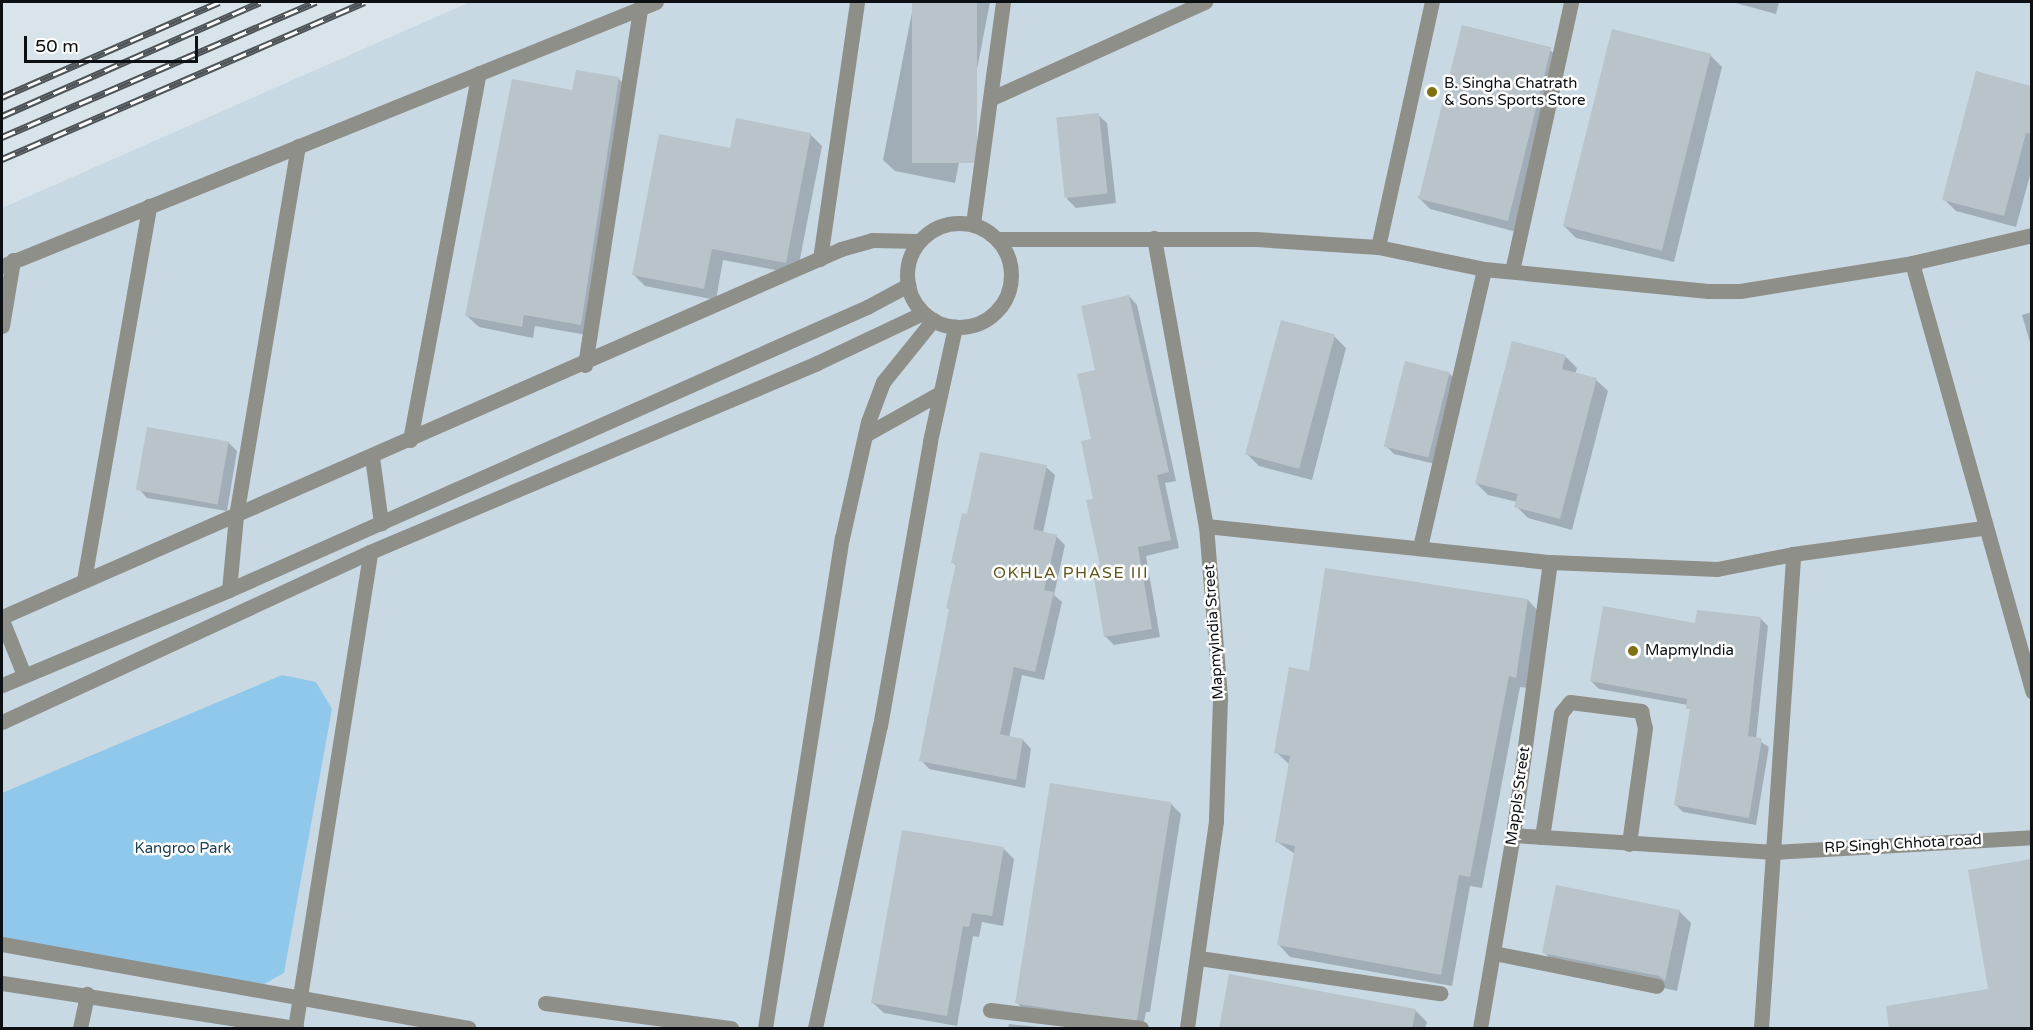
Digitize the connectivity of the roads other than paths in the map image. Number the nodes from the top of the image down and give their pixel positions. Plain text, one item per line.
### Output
1 (656, 2) edge
2 (857, 2) edge
3 (1003, 2) edge
4 (1205, 2) edge
5 (1432, 2) edge
6 (1571, 2) edge
7 (640, 8) junction
8 (479, 73) junction
9 (992, 98) junction
10 (298, 146) junction
11 (149, 206) junction
12 (973, 224) junction
13 (2031, 235) edge
14 (1154, 238) junction
15 (997, 239) junction
16 (919, 242) junction
17 (1378, 247) junction
18 (820, 259) junction
19 (7, 263) edge
20 (1912, 263) junction
21 (1484, 268) junction
22 (1512, 271) junction
23 (908, 285) junction
24 (928, 317) junction
25 (2, 326) edge
26 (955, 327) junction
27 (585, 365) junction
28 (940, 393) junction
29 (865, 435) junction
30 (410, 440) junction
31 (372, 457) junction
32 (236, 516) junction
33 (381, 523) junction
34 (1206, 526) junction
35 (1983, 528) junction
36 (1420, 547) junction
37 (370, 552) junction
38 (1793, 554) junction
39 (1550, 562) junction
40 (84, 580) junction
41 (230, 590) junction
42 (2, 619) edge
43 (24, 675) junction
44 (2, 685) edge
45 (2031, 691) edge
46 (2, 722) edge
47 (1513, 835) junction
48 (1542, 837) junction
49 (2031, 837) edge
50 (1629, 844) junction
51 (1774, 852) junction
52 (2, 944) edge
53 (1494, 953) junction
54 (1199, 958) junction
55 (2, 983) edge
56 (1657, 986) dead end
57 (1440, 993) dead end
58 (87, 994) junction
59 (301, 999) junction
60 (546, 1003) dead end
61 (990, 1010) dead end
62 (296, 1028) edge
63 (80, 1029) edge
64 (468, 1029) edge
65 (731, 1029) edge
66 (765, 1029) edge
67 (815, 1029) edge
68 (1141, 1029) edge
69 (1186, 1029) edge
70 (1480, 1029) edge
71 (1761, 1029) edge

1 - 7 street
2 - 18 street
3 - 9 street
4 - 9 street
5 - 17 street
6 - 22 street
7 - 8 street
7 - 27 street
8 - 10 street
8 - 30 street
9 - 12 street
10 - 11 street
10 - 32 street
11 - 19 street
11 - 40 street
12 - 15 street
12 - 16 street
13 - 20 street
14 - 15 street
14 - 17 street
14 - 34 street, MapmyIndia Street
15 - 26 street
16 - 18 street
16 - 23 street
17 - 21 street
18 - 27 street
19 - 25 street
20 - 22 street
20 - 35 street
21 - 22 street
21 - 36 street
23 - 24 street
23 - 33 street
24 - 26 street
24 - 29 street
24 - 37 street
26 - 28 street
27 - 30 street
28 - 29 street
28 - 67 street
29 - 66 street
30 - 31 street
31 - 32 street
31 - 33 street
32 - 40 street
32 - 41 street
33 - 41 street
34 - 36 street
34 - 54 street, MapmyIndia Street
35 - 38 street
35 - 45 street
36 - 39 street
37 - 46 street
37 - 59 street
38 - 39 street
38 - 51 street
39 - 47 street, Mappls Street
40 - 42 street
41 - 43 street
42 - 43 street
43 - 44 street
47 - 48 street, RP Singh Chhota road
47 - 53 street, Mappls Street
48 - 50 street, RP Singh Chhota road
48 - 50 street
49 - 51 street, RP Singh Chhota road
50 - 51 street, RP Singh Chhota road
51 - 71 street
52 - 59 street
53 - 56 street
53 - 70 street, Mappls Street
54 - 57 street
54 - 69 street, MapmyIndia Street
55 - 58 street
58 - 62 street
58 - 63 street
59 - 62 street
59 - 64 street
60 - 65 street
61 - 68 street

